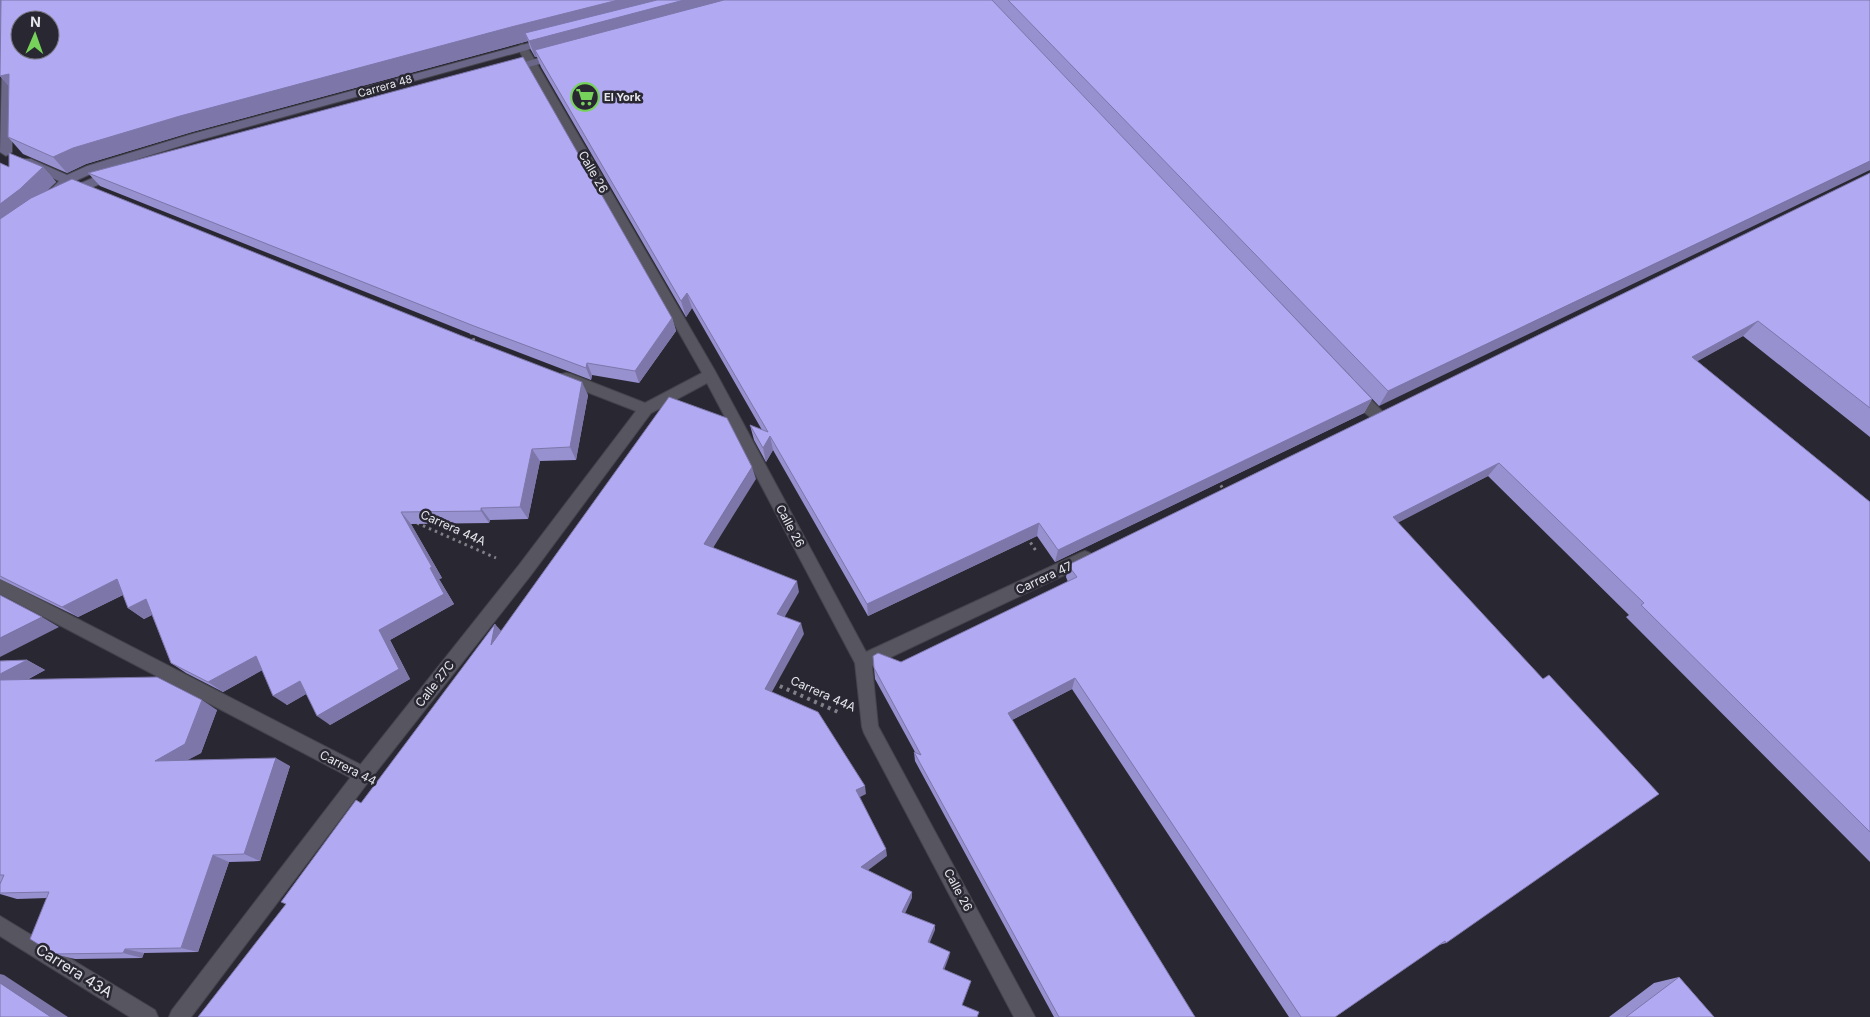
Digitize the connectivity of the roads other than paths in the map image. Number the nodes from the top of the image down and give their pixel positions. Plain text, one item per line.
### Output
1 (559, 38) edge
2 (522, 47) junction
3 (568, 53) edge
4 (7, 55) edge
5 (530, 63) junction
6 (493, 74) edge
7 (3, 151) edge
8 (130, 172) edge
9 (67, 180) junction
10 (83, 187) junction
11 (101, 194) edge
12 (556, 375) edge
13 (710, 375) junction
14 (1349, 386) edge
15 (646, 409) junction
16 (1377, 415) edge
17 (1095, 553) edge
18 (0, 586) edge
19 (863, 662) junction
20 (363, 775) junction
21 (0, 924) edge
22 (148, 1017) edge
23 (178, 1017) edge
24 (1026, 1017) edge

1 - 2 street, Carrera 48
2 - 5 street, Calle 26
2 - 9 street, Carrera 48
3 - 5 street
4 - 7 street
5 - 6 street
5 - 13 street, Calle 26
7 - 9 street
8 - 10 street
9 - 10 street
9 - 10 street
10 - 11 street
12 - 15 street
13 - 15 street, Calle 27C
13 - 19 street, Calle 26
14 - 16 street
15 - 20 street, Calle 27C
17 - 19 street, Carrera 47
18 - 20 street, Carrera 44
19 - 24 street, Calle 26
20 - 23 street, Calle 27C
21 - 22 street, Carrera 43A

